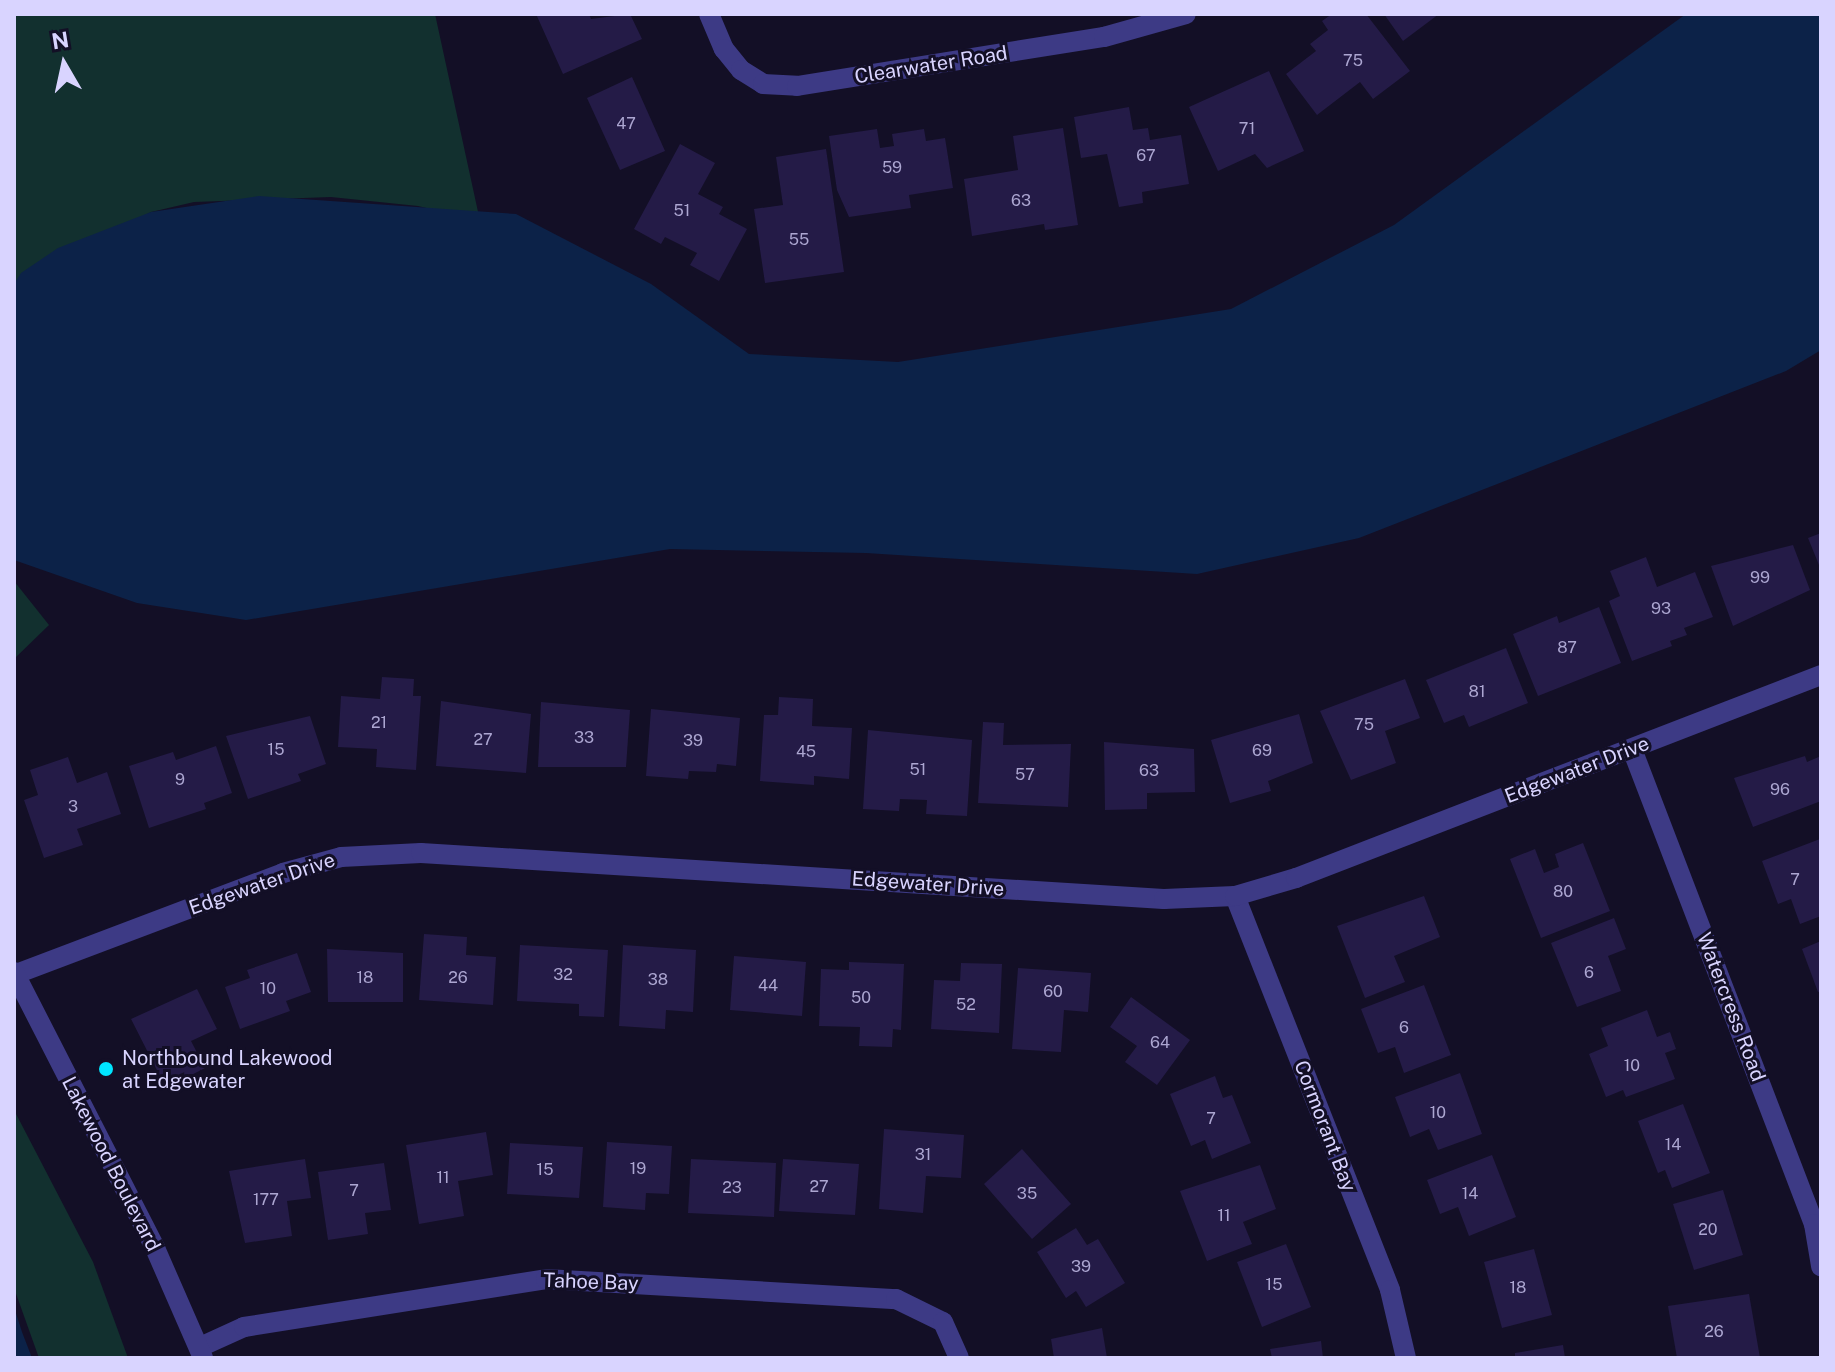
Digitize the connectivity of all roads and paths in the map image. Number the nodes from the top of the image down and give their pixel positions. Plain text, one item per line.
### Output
1 (709, 14) edge
2 (1186, 14) edge
3 (1821, 675) edge
4 (1632, 749) junction
5 (1235, 896) junction
6 (15, 973) edge
7 (1821, 1266) edge
8 (202, 1352) edge
9 (959, 1358) edge
10 (1406, 1358) edge

1 - 2 street, Clearwater Road
3 - 4 street, Edgewater Drive
4 - 5 street, Edgewater Drive
4 - 7 street, Watercress Road
5 - 6 street, Edgewater Drive
5 - 10 street, Cormorant Bay
6 - 8 street, Lakewood Boulevard
8 - 9 street, Tahoe Bay

